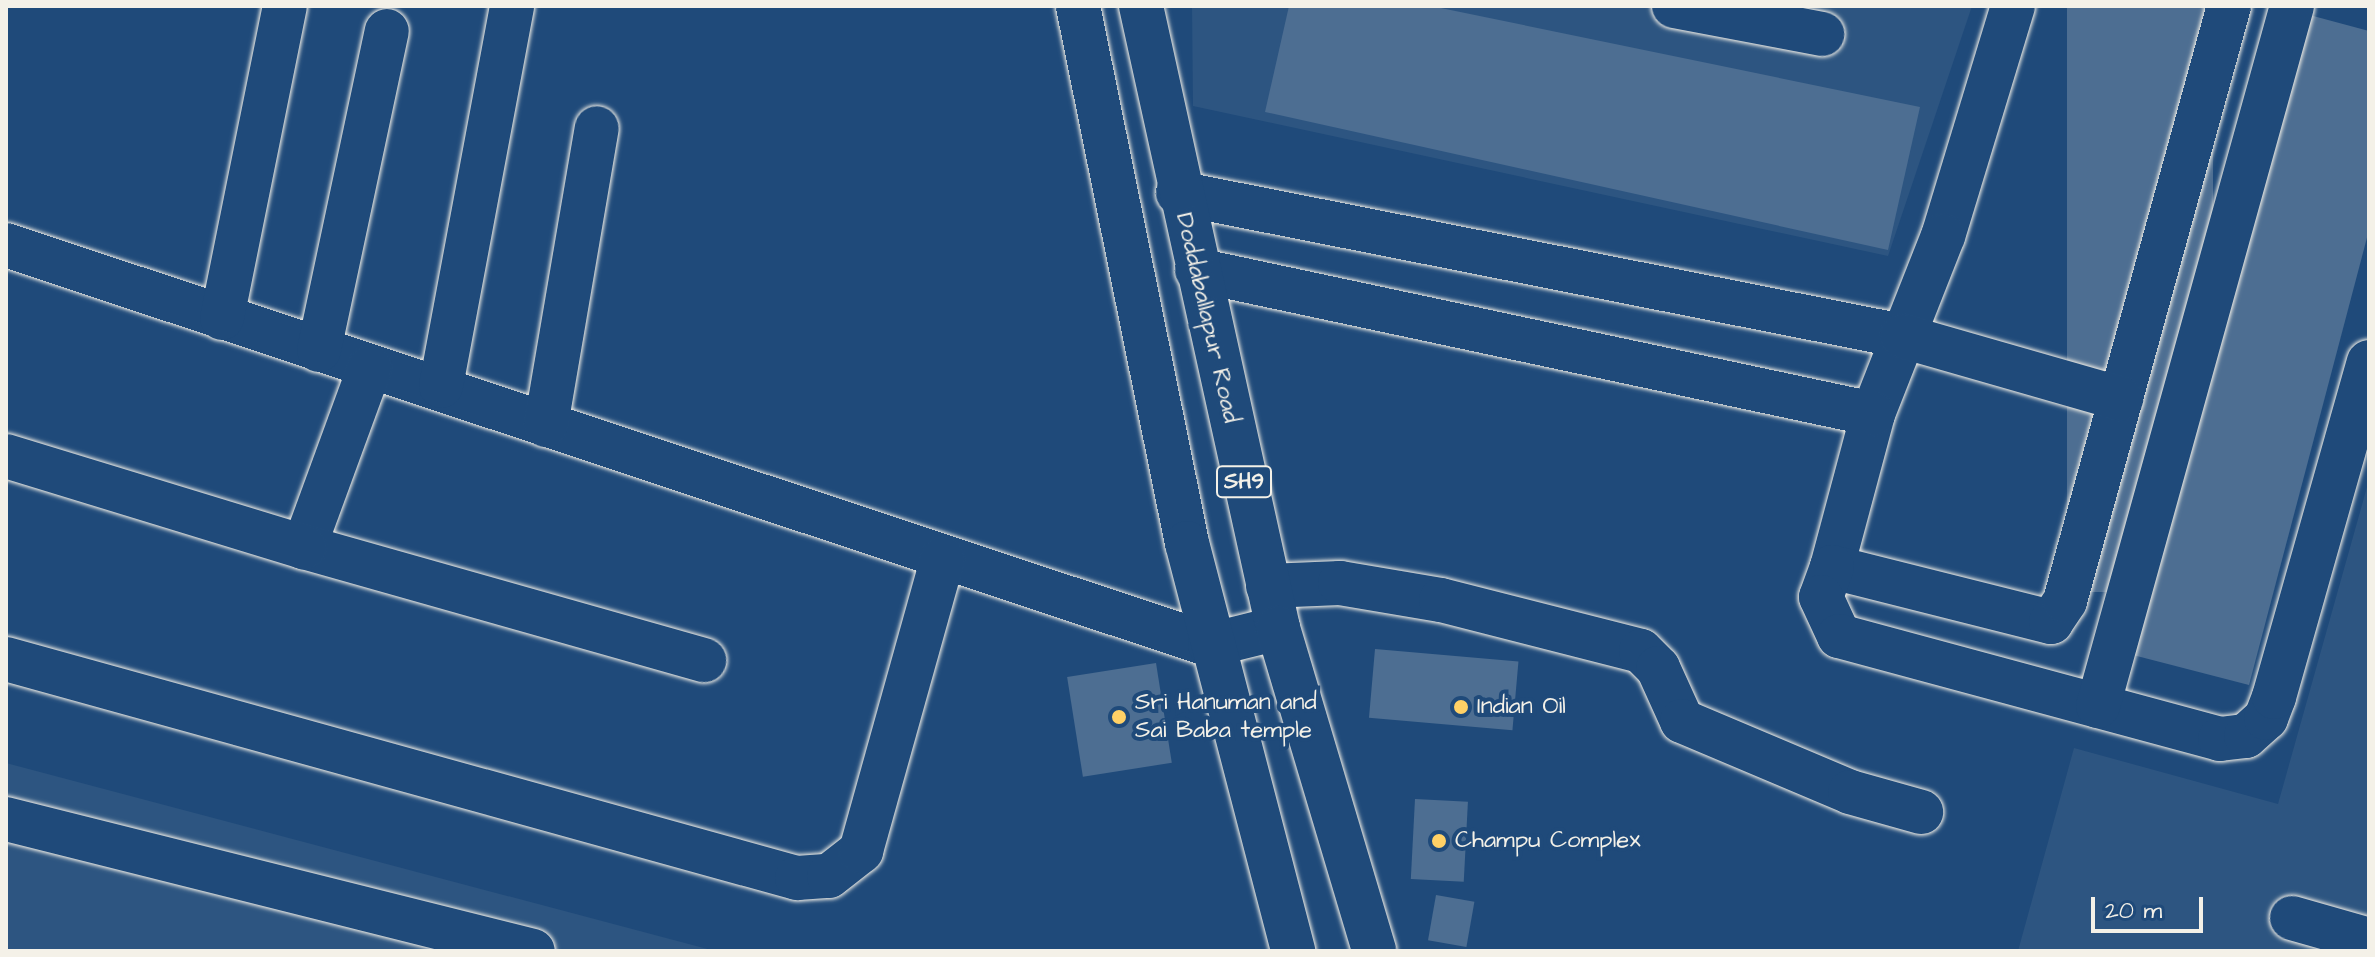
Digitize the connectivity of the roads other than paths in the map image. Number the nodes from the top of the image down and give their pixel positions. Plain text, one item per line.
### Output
1 (285, 6) edge
2 (512, 6) edge
3 (1078, 6) edge
4 (1141, 6) edge
5 (1674, 6) edge
6 (2013, 6) edge
7 (2229, 6) edge
8 (2292, 6) edge
9 (387, 31) dead end
10 (1822, 34) dead end
11 (597, 128) dead end
12 (1178, 193) junction
13 (6, 245) edge
14 (1197, 270) junction
15 (222, 318) junction
16 (1902, 336) junction
17 (319, 350) junction
18 (2369, 362) edge
19 (370, 367) junction
20 (441, 386) junction
21 (2121, 399) junction
22 (1873, 414) junction
23 (546, 425) junction
24 (6, 456) edge
25 (304, 547) junction
26 (943, 558) junction
27 (1832, 567) junction
28 (1268, 586) junction
29 (1278, 628) junction
30 (1210, 645) junction
31 (6, 659) edge
32 (704, 660) dead end
33 (2098, 706) junction
34 (1921, 812) dead end
35 (6, 819) edge
36 (2292, 918) dead end
37 (2369, 940) edge
38 (533, 951) edge
39 (1293, 951) edge
40 (1374, 951) edge

1 - 15 street
2 - 20 street
3 - 30 street
4 - 12 street, Doddaballapur Road / SH9
5 - 10 street
6 - 16 street
7 - 21 street
8 - 33 street
9 - 17 street
11 - 23 street
12 - 14 street, Doddaballapur Road / SH9
12 - 16 street
13 - 15 street
14 - 22 street
14 - 28 street, Doddaballapur Road / SH9
15 - 17 street
16 - 21 street
16 - 22 street
17 - 19 street
18 - 33 street
19 - 20 street
19 - 25 street
20 - 23 street
21 - 27 street
22 - 27 street
23 - 26 street
24 - 25 street
25 - 32 street
26 - 30 street
26 - 31 street
27 - 33 street
28 - 29 street, Doddaballapur Road / SH9
28 - 34 street
29 - 30 street
29 - 40 street, Doddaballapur Road / SH9
30 - 39 street
35 - 38 street
36 - 37 street

